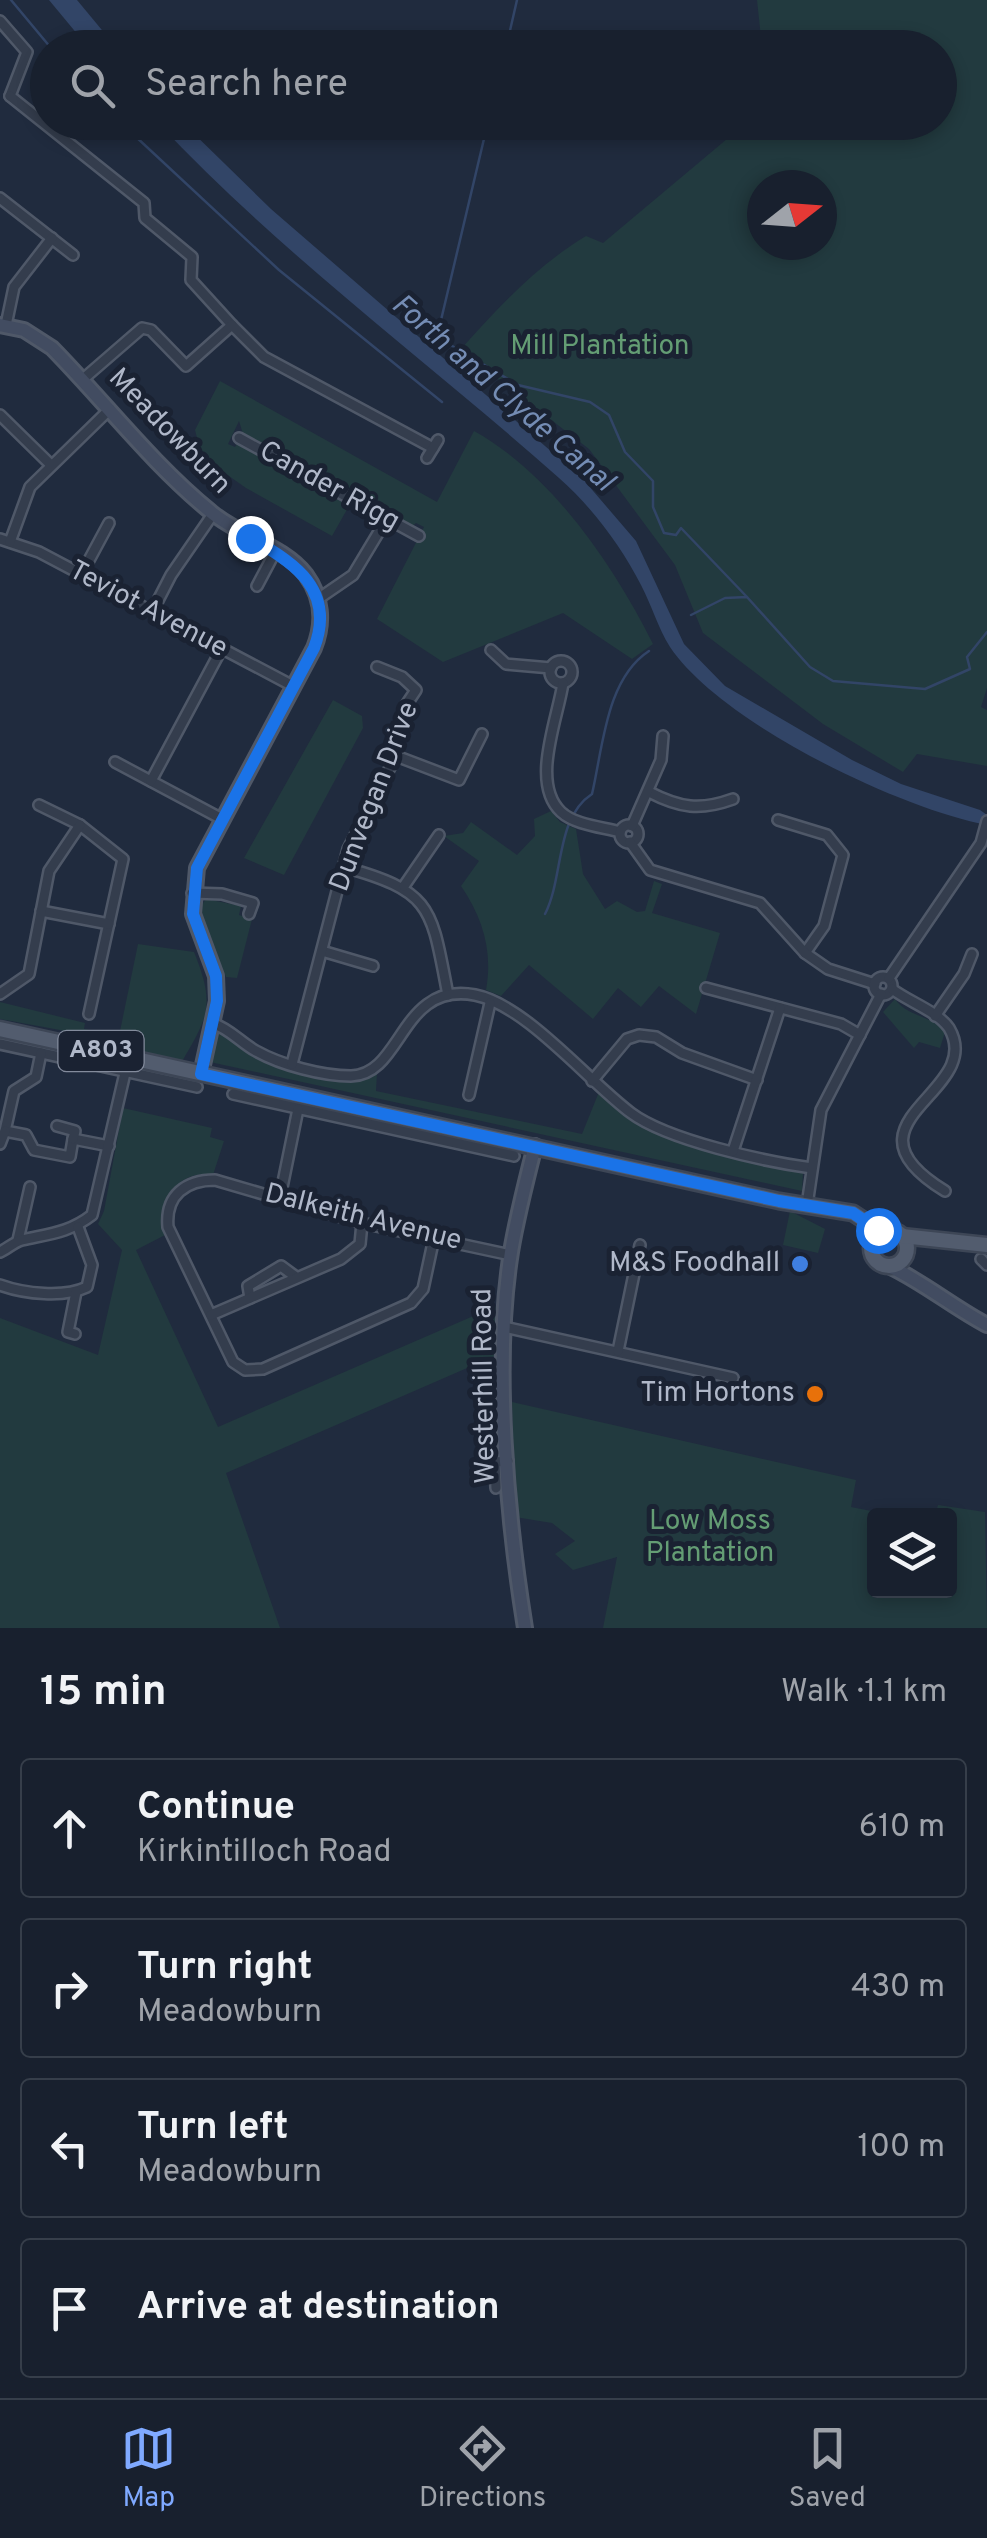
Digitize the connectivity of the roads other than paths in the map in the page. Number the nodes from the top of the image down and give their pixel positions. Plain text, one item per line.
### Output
1 (0, 21) edge
2 (5, 96) edge
3 (30, 115) edge
4 (62, 140) edge
5 (0, 198) edge
6 (52, 238) junction
7 (74, 255) dead end
8 (3, 325) edge
9 (232, 325) junction
10 (82, 380) junction
11 (110, 410) junction
12 (0, 415) edge
13 (239, 438) dead end
14 (433, 449) dead end
15 (52, 465) junction
16 (213, 514) junction
17 (386, 520) junction
18 (110, 523) dead end
19 (419, 536) dead end
20 (5, 540) edge
21 (275, 552) junction
22 (81, 575) junction
23 (258, 586) dead end
24 (318, 598) junction
25 (152, 612) junction
26 (221, 650) junction
27 (491, 650) dead end
28 (377, 667) dead end
29 (552, 668) junction
30 (563, 683) junction
31 (293, 686) junction
32 (482, 734) dead end
33 (662, 736) dead end
34 (396, 756) junction
35 (115, 762) dead end
36 (151, 781) junction
37 (649, 792) junction
38 (733, 799) dead end
39 (39, 805) dead end
40 (222, 819) junction
41 (778, 820) dead end
42 (80, 825) junction
43 (986, 825) edge
44 (632, 826) junction
45 (620, 832) junction
46 (438, 835) dead end
47 (630, 842) junction
48 (344, 867) junction
49 (404, 886) junction
50 (192, 893) junction
51 (41, 910) junction
52 (250, 914) dead end
53 (110, 924) junction
54 (322, 951) junction
55 (805, 954) junction
56 (972, 954) dead end
57 (373, 966) dead end
58 (874, 984) junction
59 (890, 984) junction
60 (706, 988) dead end
61 (0, 994) edge
62 (881, 994) junction
63 (448, 996) junction
64 (490, 1002) junction
65 (780, 1008) junction
66 (90, 1014) dead end
67 (935, 1016) junction
68 (212, 1022) junction
69 (0, 1029) edge
70 (860, 1036) junction
71 (0, 1044) edge
72 (41, 1053) junction
73 (292, 1064) junction
74 (125, 1073) junction
75 (199, 1080) junction
76 (756, 1080) junction
77 (592, 1081) junction
78 (232, 1094) dead end
79 (469, 1095) dead end
80 (298, 1109) junction
81 (57, 1126) dead end
82 (5, 1130) junction
83 (74, 1139) junction
84 (0, 1144) edge
85 (110, 1146) junction
86 (535, 1146) junction
87 (733, 1152) junction
88 (514, 1156) dead end
89 (812, 1168) junction
90 (30, 1187) dead end
91 (945, 1191) dead end
92 (280, 1197) junction
93 (807, 1205) junction
94 (842, 1213) junction
95 (362, 1222) junction
96 (78, 1226) junction
97 (882, 1232) junction
98 (434, 1238) junction
99 (18, 1240) junction
100 (640, 1245) dead end
101 (871, 1246) junction
102 (0, 1252) edge
103 (510, 1254) junction
104 (985, 1256) edge
105 (902, 1257) junction
106 (296, 1278) junction
107 (0, 1285) edge
108 (76, 1292) junction
109 (250, 1298) junction
110 (210, 1314) junction
111 (987, 1325) edge
112 (504, 1328) junction
113 (76, 1334) dead end
114 (618, 1351) junction
115 (734, 1378) dead end
116 (508, 1461) junction
117 (496, 1488) dead end
118 (525, 1628) edge

1 - 2 street
2 - 3 street
4 - 9 street
5 - 6 street
6 - 7 street
6 - 8 street
8 - 10 street, Meadowburn
9 - 10 street
9 - 14 street
10 - 11 street, Meadowburn
11 - 15 street
11 - 16 street, Meadowburn
12 - 15 street
13 - 17 street, Cander Rigg
15 - 20 street
16 - 21 street, Meadowburn
16 - 25 street
17 - 19 street, Cander Rigg
17 - 24 street
18 - 22 street
20 - 22 street, Teviot Avenue
21 - 23 street
21 - 24 street, Meadowburn
22 - 25 street, Teviot Avenue
24 - 31 street
25 - 26 street, Teviot Avenue
26 - 31 street, Teviot Avenue
26 - 36 street
27 - 29 street
28 - 34 street, Dunvegan Drive
29 - 30 street
29 - 30 street
30 - 45 street
31 - 40 street
32 - 34 street
33 - 37 street
34 - 48 street, Dunvegan Drive
35 - 36 street
36 - 40 street
37 - 38 street
37 - 44 street
39 - 42 street
40 - 50 street
41 - 55 street
42 - 51 street
42 - 53 street
43 - 59 street
44 - 45 street
44 - 47 street
45 - 47 street
46 - 49 street
47 - 55 street
48 - 49 street
48 - 54 street, Dunvegan Drive
49 - 63 street
50 - 52 street
50 - 68 street
51 - 53 street
51 - 61 street
53 - 66 street
54 - 57 street
54 - 73 street, Dunvegan Drive
55 - 58 street
56 - 67 street
58 - 59 street
58 - 62 street
59 - 62 street
59 - 67 street
60 - 65 street
62 - 70 street
63 - 64 street
63 - 73 street
64 - 77 street
64 - 79 street
65 - 70 street
65 - 76 street
67 - 91 street
68 - 73 street
68 - 75 street
69 - 75 main road, A803
70 - 89 street
71 - 72 street
72 - 74 street
72 - 82 street
74 - 75 street
74 - 85 street
75 - 86 main road, A803
76 - 77 street
76 - 87 street
77 - 87 street
78 - 80 street
80 - 88 street
80 - 92 street
81 - 83 street
82 - 83 street
82 - 84 street
83 - 85 street
85 - 96 street
86 - 93 main road, A803
86 - 103 street, Westerhill Road
87 - 89 street
89 - 93 street
90 - 99 street
92 - 95 street, Dalkeith Avenue
92 - 110 street, Dalkeith Avenue
93 - 94 main road, A803
94 - 97 main road, A803
94 - 101 main road
95 - 98 street, Dalkeith Avenue
95 - 106 street
96 - 99 street
96 - 108 street
97 - 101 main road
97 - 105 main road, A803
98 - 103 street, Dalkeith Avenue
98 - 110 street
99 - 102 street
100 - 114 street
101 - 105 main road
103 - 112 street, Westerhill Road
104 - 105 main road
105 - 111 street
106 - 109 street
106 - 109 street
107 - 108 street
108 - 113 street
109 - 110 street
112 - 114 street
112 - 116 street, Westerhill Road
114 - 115 street
116 - 117 street
116 - 118 street, Westerhill Road

